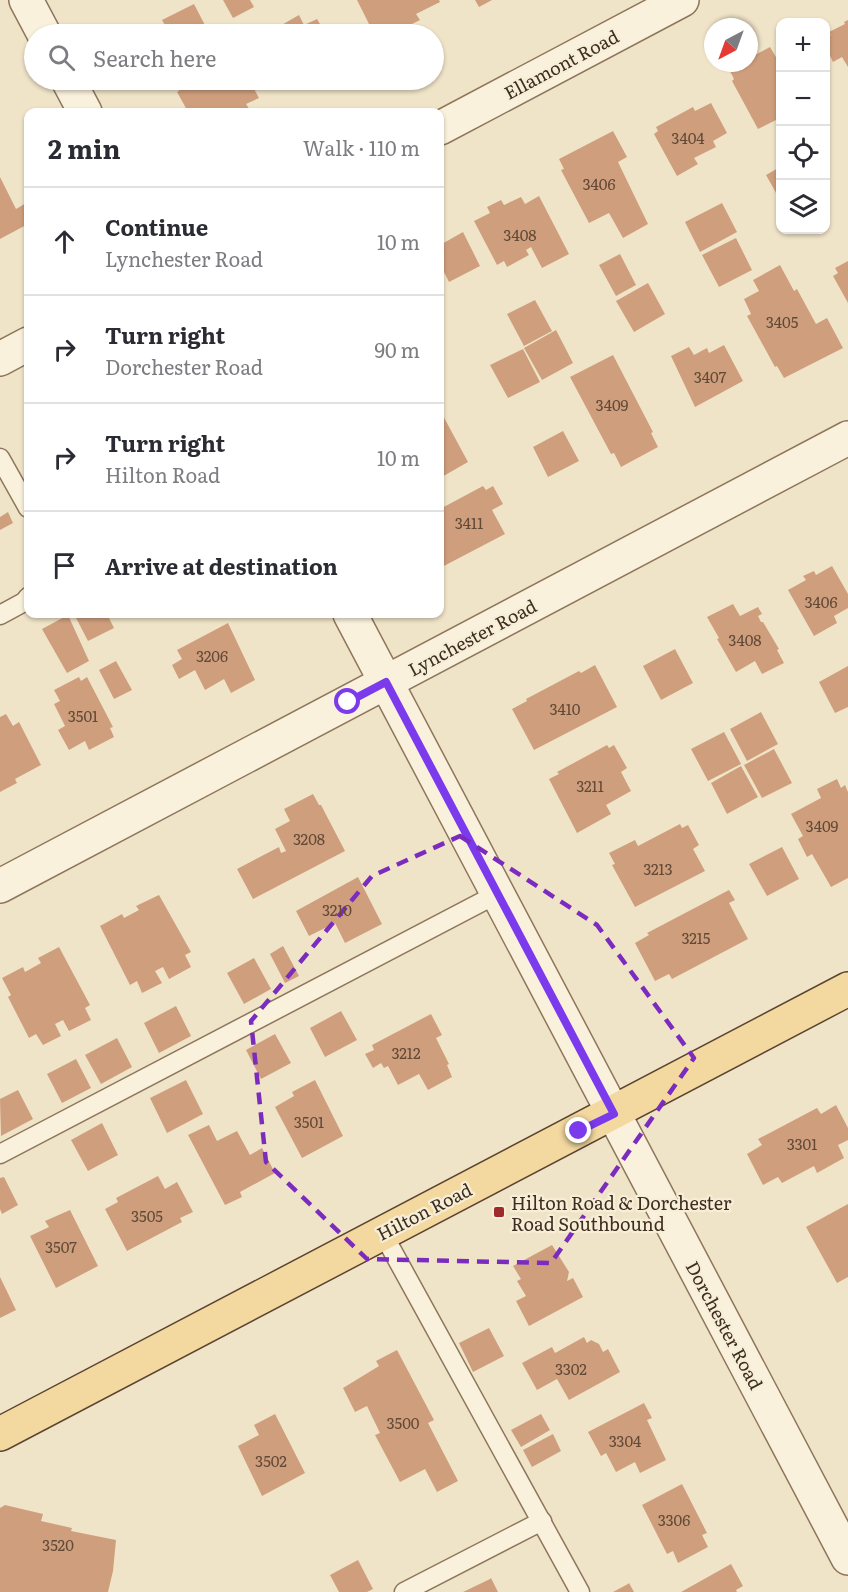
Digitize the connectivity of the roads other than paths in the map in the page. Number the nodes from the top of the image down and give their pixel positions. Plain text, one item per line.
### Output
1 (26, 0) edge
2 (682, 0) edge
3 (39, 24) edge
4 (73, 90) edge
5 (83, 108) edge
6 (444, 126) edge
7 (24, 346) edge
8 (0, 359) edge
9 (848, 438) edge
10 (0, 458) edge
11 (24, 501) edge
12 (24, 602) edge
13 (0, 615) edge
14 (352, 618) edge
15 (386, 682) junction
16 (0, 886) edge
17 (497, 894) junction
18 (848, 989) edge
19 (614, 1114) junction
20 (0, 1154) edge
21 (382, 1232) junction
22 (0, 1434) edge
23 (542, 1521) junction
24 (848, 1558) edge
25 (404, 1592) edge
26 (580, 1592) edge

1 - 3 street
2 - 6 street, Ellamont Road
4 - 5 street
7 - 8 street
9 - 15 street, Lynchester Road
10 - 11 lane
12 - 13 lane
14 - 15 street, Dorchester Road
15 - 16 street, Lynchester Road
15 - 17 street, Dorchester Road
17 - 19 street, Dorchester Road
17 - 20 lane
18 - 19 main road, Hilton Road
19 - 21 main road, Hilton Road
19 - 24 street, Dorchester Road
21 - 22 main road, Hilton Road
21 - 23 lane
23 - 25 lane
23 - 26 lane

